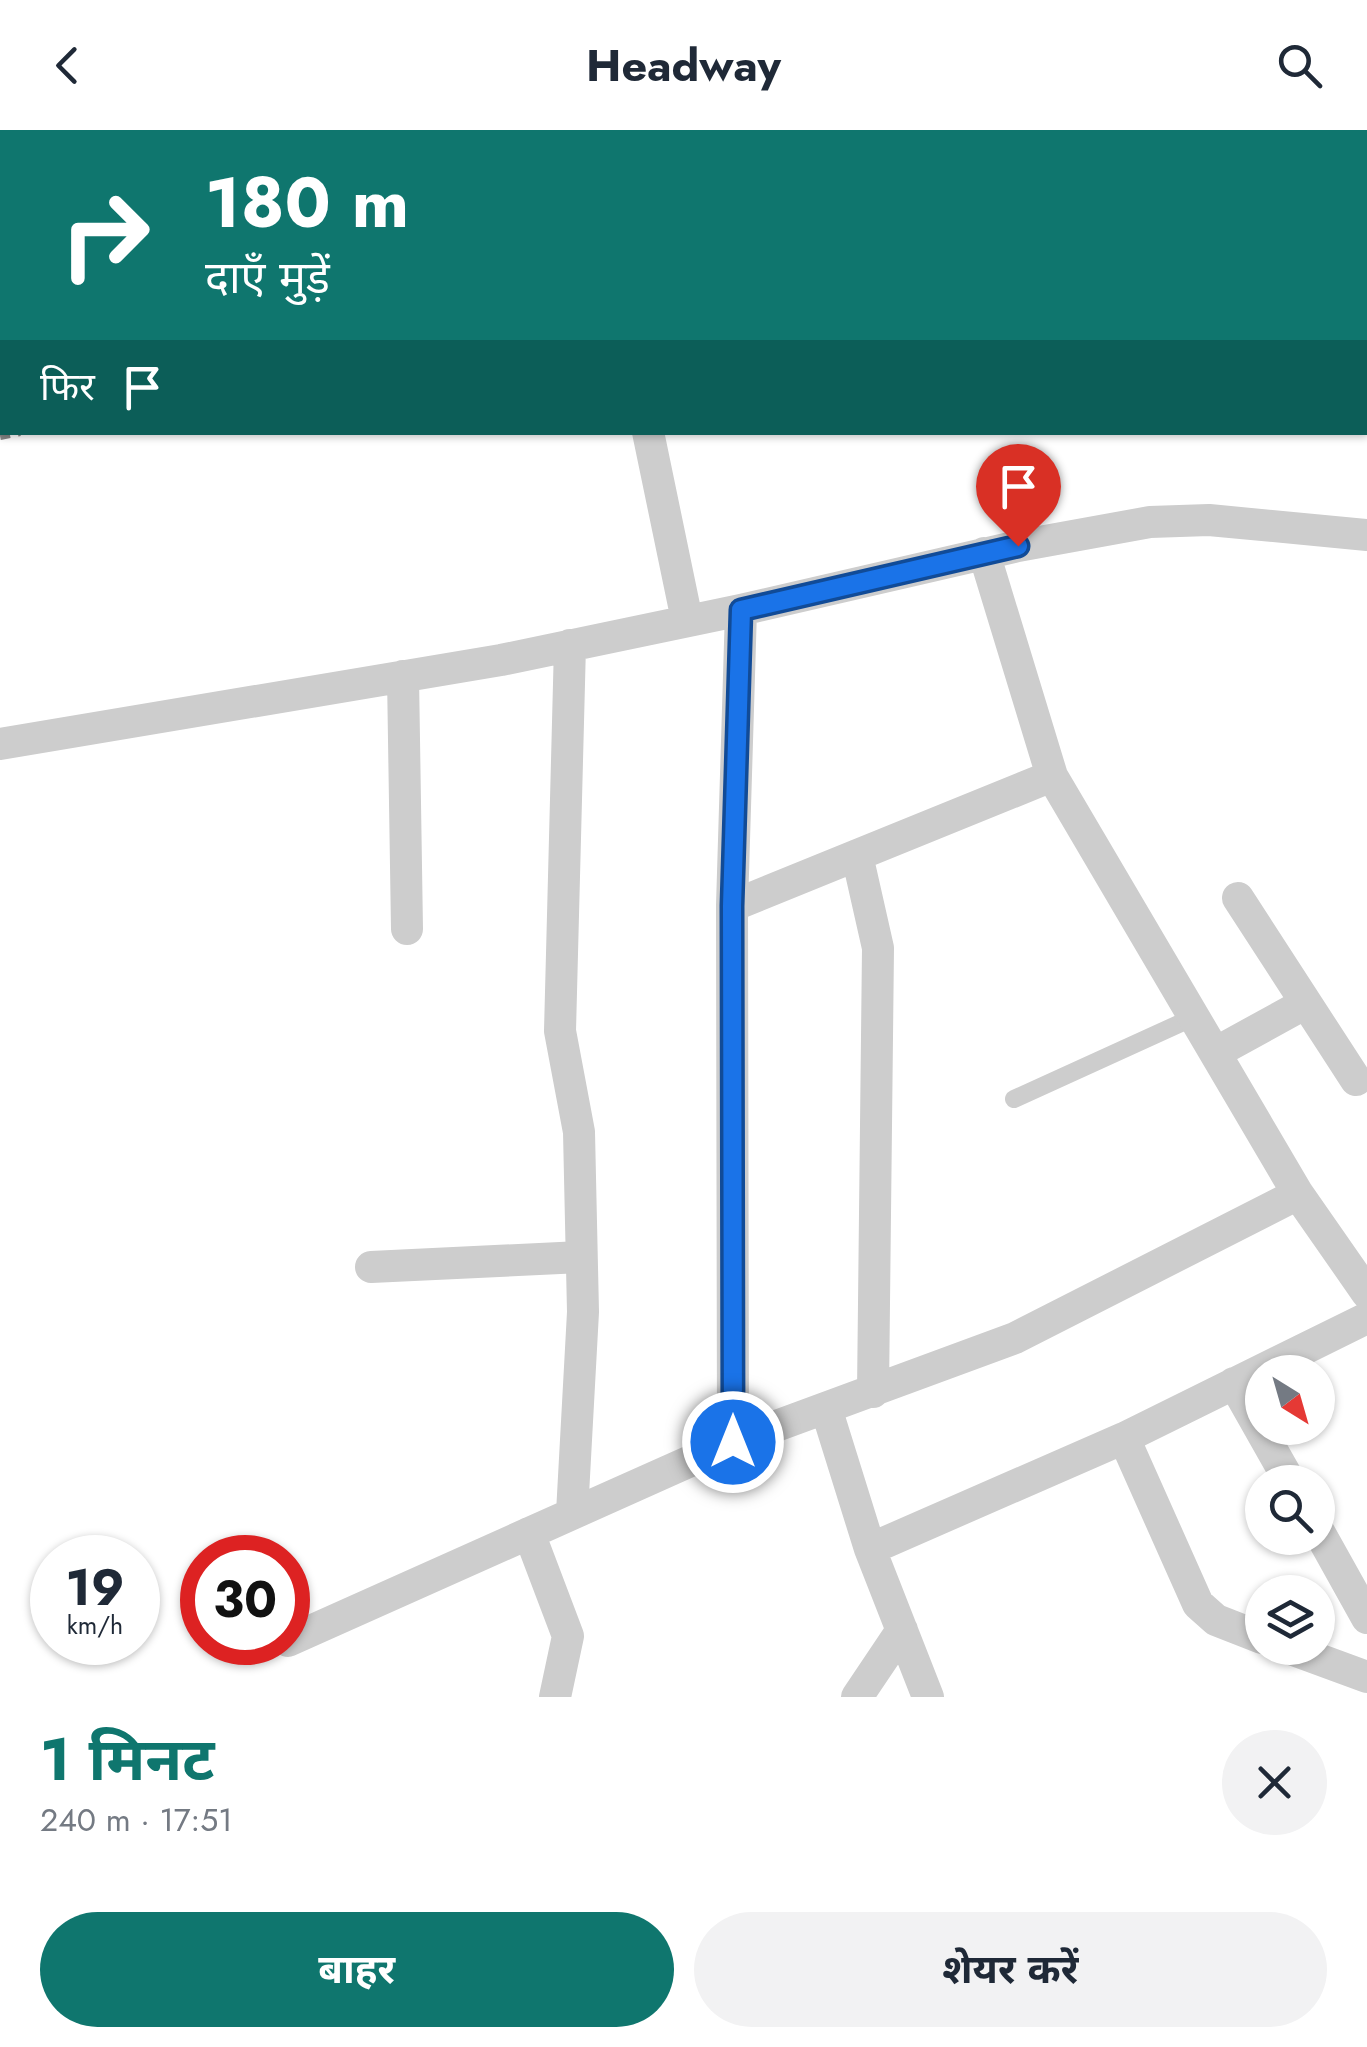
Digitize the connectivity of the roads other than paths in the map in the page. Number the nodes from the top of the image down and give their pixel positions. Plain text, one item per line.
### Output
1 (649, 435) edge
2 (1367, 535) edge
3 (984, 554) junction
4 (683, 608) junction
5 (741, 610) junction
6 (570, 645) junction
7 (403, 676) junction
8 (0, 744) edge
9 (1052, 776) junction
10 (858, 855) junction
11 (1238, 898) dead end
12 (732, 906) junction
13 (407, 929) dead end
14 (1306, 1003) junction
15 (1194, 1017) junction
16 (1215, 1053) junction
17 (1356, 1080) dead end
18 (1014, 1099) dead end
19 (1298, 1194) junction
20 (582, 1256) junction
21 (371, 1267) dead end
22 (1363, 1279) edge
23 (1367, 1318) edge
24 (1234, 1384) junction
25 (872, 1392) junction
26 (826, 1408) junction
27 (1124, 1438) junction
28 (733, 1442) junction
29 (1280, 1465) edge
30 (572, 1513) junction
31 (529, 1533) junction
32 (870, 1550) junction
33 (1332, 1555) edge
34 (1367, 1618) edge
35 (902, 1630) junction
36 (310, 1631) edge
37 (1245, 1631) edge
38 (1333, 1665) edge
39 (1367, 1678) edge
40 (555, 1697) edge
41 (856, 1697) edge
42 (928, 1697) edge

1 - 4 street
2 - 3 street
3 - 5 street
3 - 9 street
4 - 5 street
4 - 6 street
5 - 12 street
6 - 7 street
6 - 20 street
7 - 8 street
7 - 13 street
9 - 10 street
9 - 15 street
10 - 12 street
10 - 25 street
11 - 14 street
12 - 28 street
14 - 16 street
14 - 17 street
15 - 16 street
15 - 18 lane
16 - 19 street
19 - 22 street
19 - 25 street
20 - 21 street
20 - 30 street
23 - 24 street
24 - 27 street
24 - 29 street
25 - 26 street
26 - 28 street
26 - 32 street
27 - 32 street
27 - 37 street
28 - 30 street
30 - 31 street
31 - 36 street
31 - 40 street
32 - 35 street
33 - 34 street
35 - 41 street
35 - 42 street
38 - 39 street

